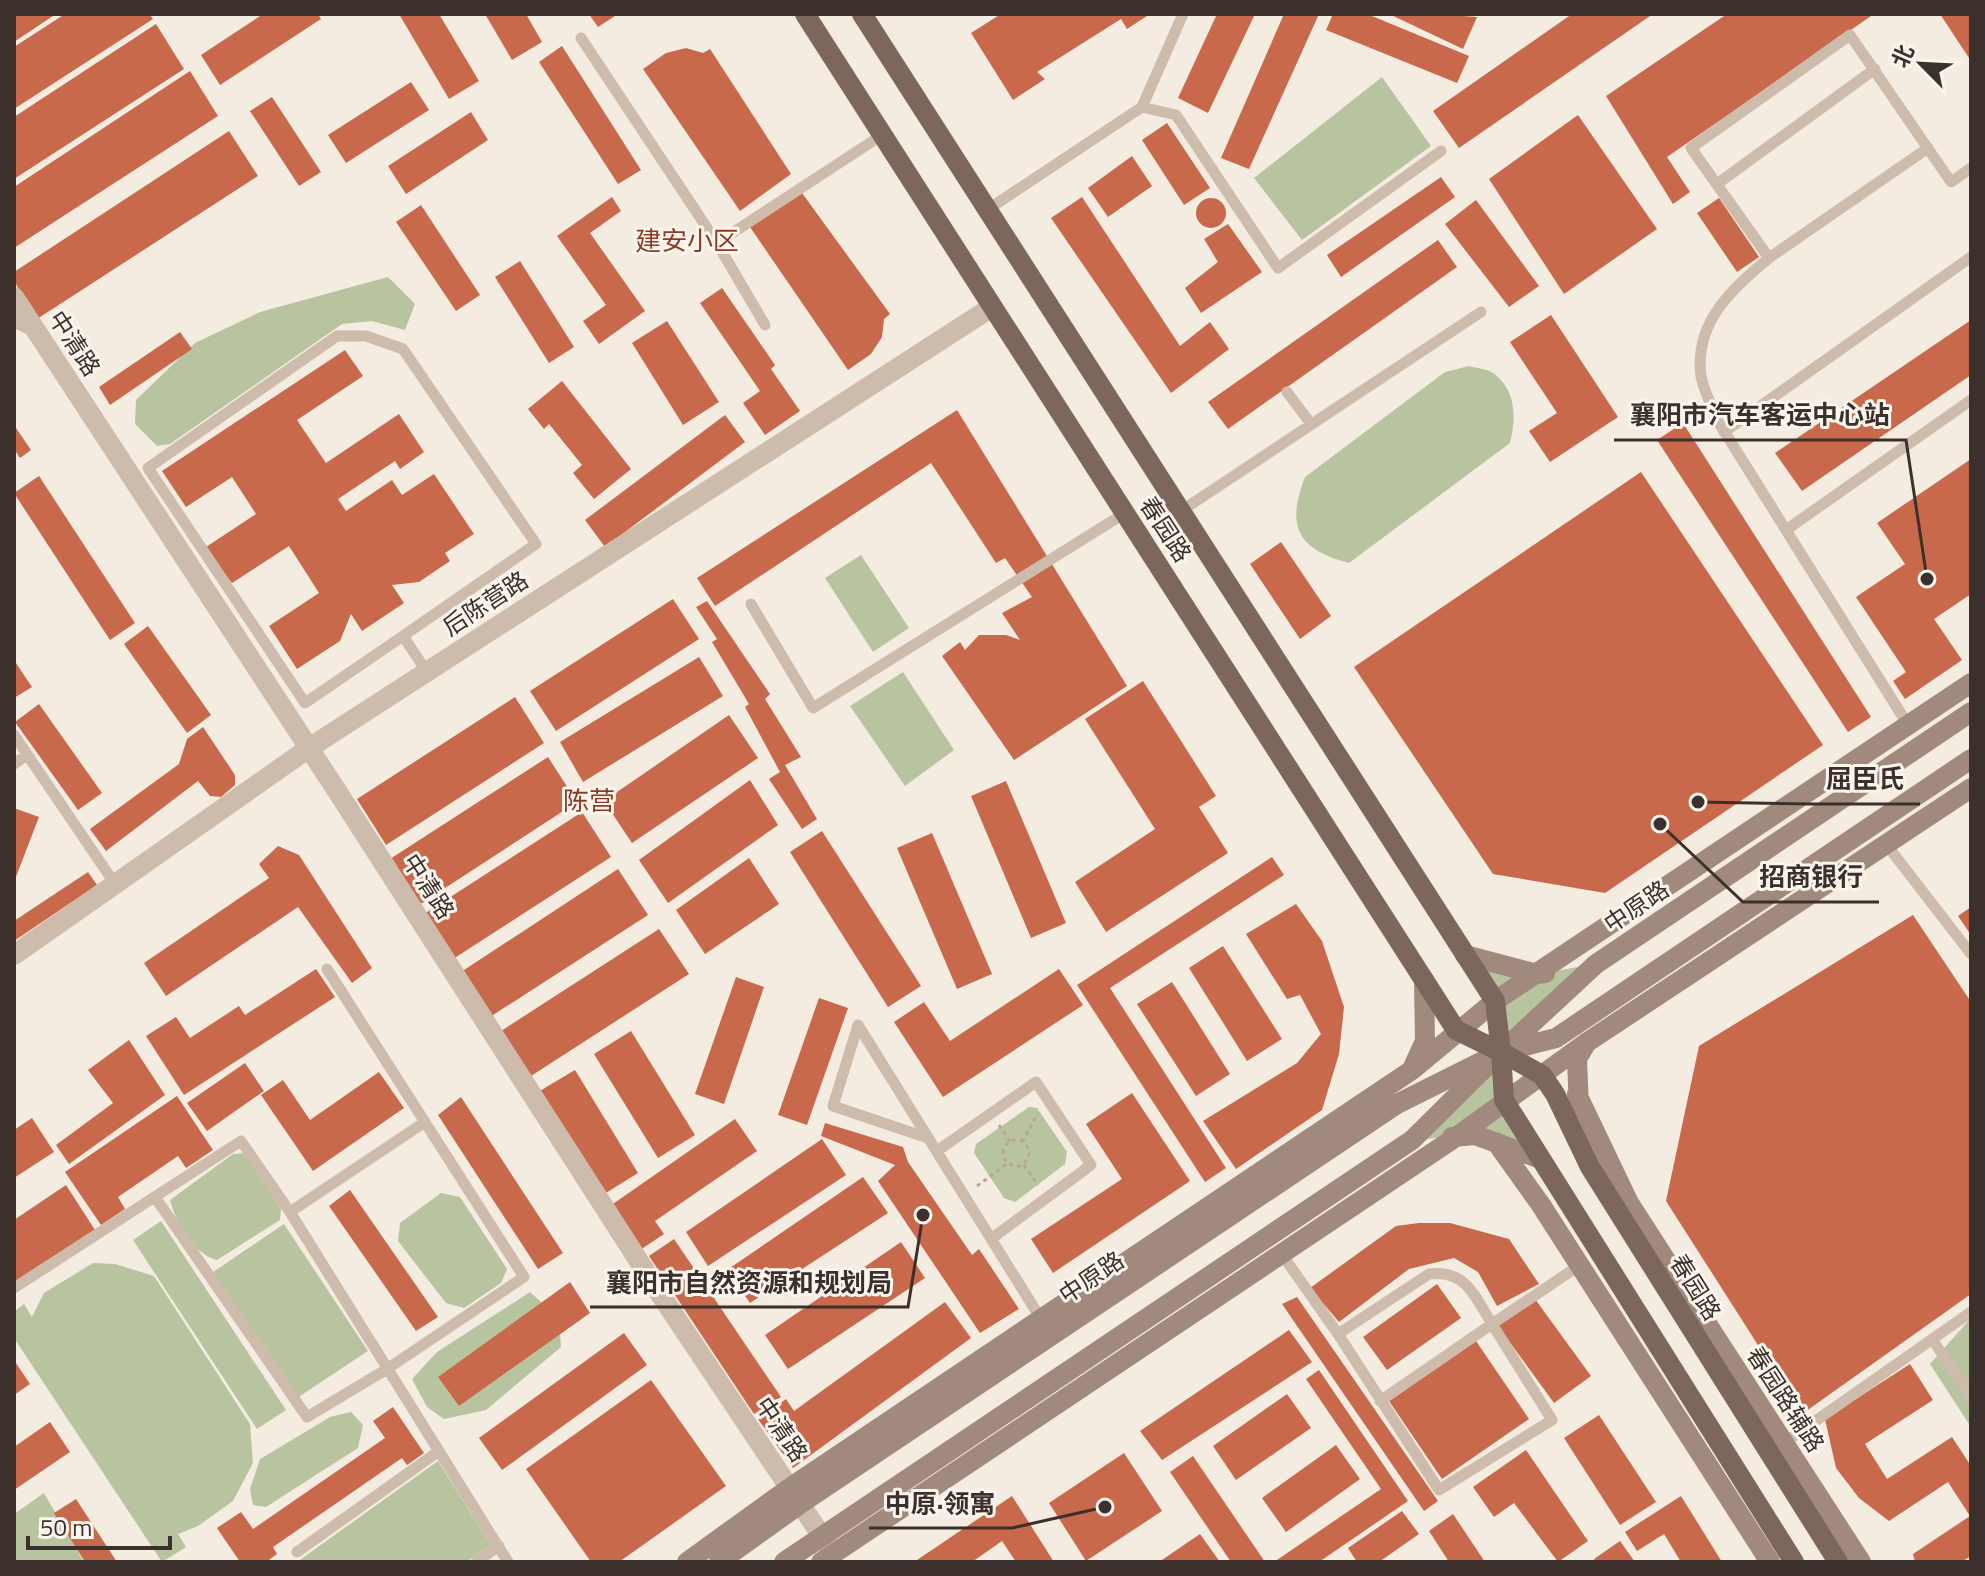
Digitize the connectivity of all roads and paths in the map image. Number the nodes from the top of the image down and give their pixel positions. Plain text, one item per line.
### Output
1 (805, 14) edge
2 (862, 14) edge
3 (1170, 14) edge
4 (1183, 14) edge
5 (1178, 26) junction
6 (581, 38) dead end
7 (1875, 69) junction
8 (1142, 107) junction
9 (882, 135) junction
10 (1928, 148) junction
11 (1441, 151) dead end
12 (1971, 168) edge
13 (1717, 184) junction
14 (987, 210) junction
15 (717, 243) junction
16 (1971, 257) edge
17 (1769, 258) junction
18 (14, 297) edge
19 (992, 307) junction
20 (1481, 312) dead end
21 (14, 322) edge
22 (765, 325) dead end
23 (37, 333) junction
24 (1287, 392) dead end
25 (1971, 400) edge
26 (1311, 424) junction
27 (1724, 432) junction
28 (1181, 511) junction
29 (1125, 513) junction
30 (1786, 530) junction
31 (751, 604) dead end
32 (403, 636) junction
33 (427, 672) junction
34 (1971, 683) edge
35 (1971, 712) edge
36 (1908, 725) junction
37 (14, 735) edge
38 (309, 748) junction
39 (27, 755) junction
40 (1971, 759) edge
41 (14, 764) edge
42 (1971, 788) edge
43 (1886, 844) junction
44 (115, 884) junction
45 (1971, 954) edge
46 (14, 955) edge
47 (1465, 955) junction
48 (1596, 964) junction
49 (327, 969) dead end
50 (1537, 974) junction
51 (1424, 980) junction
52 (1495, 1001) junction
53 (1608, 1003) junction
54 (1456, 1030) junction
55 (1586, 1043) junction
56 (1501, 1052) junction
57 (1412, 1070) junction
58 (1542, 1075) junction
59 (1577, 1094) junction
60 (1046, 1097) junction
61 (1504, 1100) junction
62 (1397, 1104) junction
63 (991, 1112) junction
64 (425, 1122) junction
65 (1456, 1137) junction
66 (928, 1138) junction
67 (1412, 1140) junction
68 (1010, 1142) junction
69 (1022, 1142) junction
70 (1496, 1142) junction
71 (937, 1151) junction
72 (1541, 1159) junction
73 (1008, 1163) junction
74 (1024, 1164) junction
75 (1590, 1167) junction
76 (964, 1196) junction
77 (155, 1197) junction
78 (1047, 1198) junction
79 (290, 1212) junction
80 (991, 1239) junction
81 (1281, 1253) junction
82 (1580, 1265) junction
83 (14, 1288) edge
84 (1971, 1312) edge
85 (1041, 1319) junction
86 (1492, 1324) junction
87 (1338, 1334) junction
88 (1932, 1339) junction
89 (387, 1369) junction
90 (1971, 1396) edge
91 (1380, 1401) junction
92 (1784, 1443) junction
93 (439, 1451) junction
94 (795, 1495) junction
95 (822, 1535) junction
96 (499, 1546) junction
97 (297, 1552) dead end
98 (831, 1559) edge
99 (476, 1562) edge
100 (508, 1562) edge
101 (687, 1562) edge
102 (719, 1562) edge
103 (784, 1562) edge
104 (1770, 1562) edge
105 (1794, 1562) edge
106 (1838, 1562) edge
107 (1861, 1562) edge

1 - 9 main road, 春园路
2 - 14 main road, 春园路
3 - 5 lane
4 - 5 lane
5 - 8 lane
6 - 15 lane
7 - 10 lane
7 - 13 lane
7 - 13 lane
8 - 11 lane
8 - 14 lane
9 - 15 lane
9 - 19 main road, 春园路
10 - 12 lane
10 - 17 lane
13 - 17 lane
14 - 28 main road, 春园路
15 - 22 lane
16 - 27 lane
17 - 27 lane
18 - 23 street, 中清路
19 - 29 main road, 春园路
19 - 33 street, 后陈营路
20 - 26 lane
21 - 23 lane
23 - 38 street, 中清路
24 - 26 lane
25 - 30 lane
26 - 28 lane
27 - 30 lane
28 - 47 main road, 春园路
29 - 31 lane
29 - 51 main road, 春园路
30 - 36 lane
32 - 32 lane
32 - 33 lane
33 - 38 street, 后陈营路
34 - 36 street
35 - 48 street, 中原路
36 - 50 street
37 - 39 lane
38 - 44 street, 后陈营路
38 - 94 street, 中清路
39 - 41 lane
39 - 44 lane
40 - 53 street, 中原路
42 - 43 street
43 - 45 lane
43 - 55 street
44 - 46 street, 后陈营路
47 - 50 street
47 - 52 main road, 春园路
48 - 50 street
48 - 56 street, 中原路
49 - 64 lane
50 - 52 street
51 - 54 main road, 春园路
51 - 57 street
52 - 54 street
52 - 56 main road, 春园路
53 - 55 street
53 - 56 street, 中原路
54 - 56 main road
54 - 57 street
55 - 58 street
55 - 59 street
56 - 58 main road
56 - 61 main road, 春园路
56 - 62 street, 中原路
56 - 67 street, 中原路
57 - 62 street
57 - 85 street
58 - 61 street
58 - 75 main road, 春园路
59 - 75 street
59 - 92 street, 春园路辅路
60 - 63 lane
60 - 69 path
60 - 78 lane
61 - 65 street
61 - 72 main road, 春园路
62 - 94 street, 中原路
63 - 68 path
63 - 71 lane
64 - 79 lane
64 - 89 lane
65 - 67 street
65 - 70 street
65 - 81 street
66 - 66 lane
66 - 71 lane
67 - 95 street, 中原路
68 - 69 path
68 - 73 path
69 - 74 path
70 - 72 street
70 - 82 street
71 - 76 lane
72 - 105 main road, 春园路
73 - 74 path
73 - 76 path
74 - 78 path
75 - 106 main road, 春园路
76 - 80 lane
77 - 79 lane
77 - 83 lane
77 - 89 lane
78 - 80 lane
79 - 89 lane
80 - 85 lane
81 - 87 lane
81 - 98 street
82 - 86 lane
82 - 104 street
84 - 88 lane
85 - 94 street
86 - 87 lane
86 - 91 lane
86 - 91 lane
87 - 91 lane
88 - 90 lane
88 - 92 lane
89 - 93 lane
92 - 107 street, 春园路辅路
93 - 96 lane
93 - 97 lane
94 - 95 street, 中清路
94 - 101 street
94 - 102 street, 中原路
95 - 98 street, 中清路
95 - 103 street, 中原路
96 - 99 lane
96 - 100 lane

